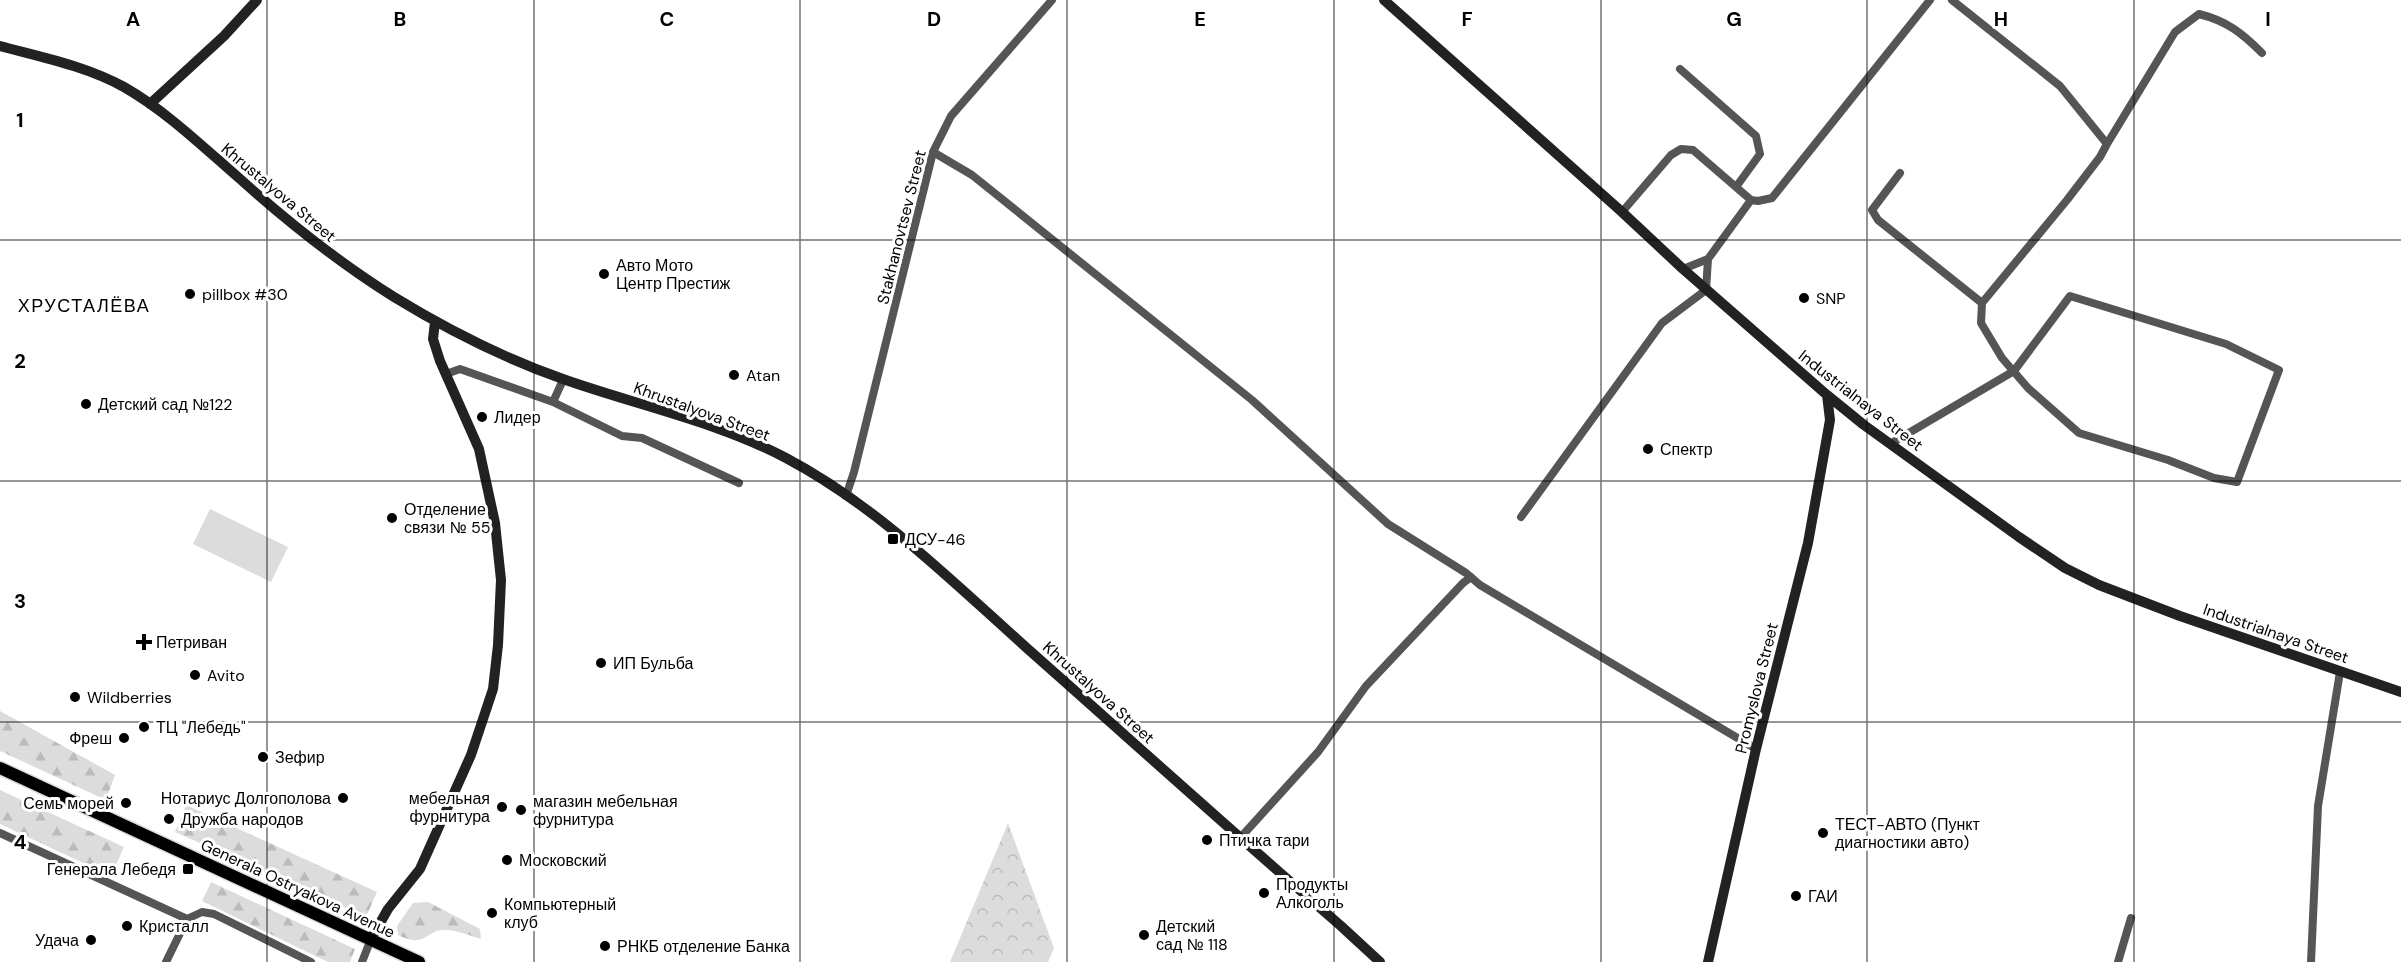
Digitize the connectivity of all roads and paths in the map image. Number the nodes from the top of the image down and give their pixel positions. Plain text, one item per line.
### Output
1 (257, 0) edge
2 (1052, 0) edge
3 (1384, 0) edge
4 (1930, 0) edge
5 (1952, 0) edge
6 (0, 46) edge
7 (2262, 53) dead end
8 (1680, 69) dead end
9 (150, 104) junction
10 (2107, 144) junction
11 (933, 152) junction
12 (1900, 173) dead end
13 (1736, 187) junction
14 (1751, 200) junction
15 (1622, 212) junction
16 (1708, 259) junction
17 (1683, 269) junction
18 (1706, 290) junction
19 (1982, 303) junction
20 (435, 322) junction
21 (2014, 372) junction
22 (446, 374) junction
23 (563, 380) junction
24 (1827, 395) junction
25 (553, 402) junction
26 (1830, 420) junction
27 (1864, 425) junction
28 (1890, 444) junction
29 (739, 483) dead end
30 (846, 496) junction
31 (1521, 517) dead end
32 (1471, 577) junction
33 (2340, 672) junction
34 (2401, 692) edge
35 (1756, 749) junction
36 (0, 768) edge
37 (0, 833) edge
38 (1241, 837) junction
39 (2131, 918) dead end
40 (187, 919) junction
41 (371, 939) junction
42 (166, 962) edge
43 (311, 962) edge
44 (362, 962) edge
45 (419, 962) edge
46 (1380, 962) edge
47 (1708, 962) edge
48 (2118, 962) edge
49 (2311, 962) edge

1 - 9 main road
2 - 11 street, Stakhanovtsev Street
3 - 15 main road, Industrialnaya Street
4 - 14 street
5 - 10 street
6 - 9 main road, Khrustalyova Street
7 - 10 street
8 - 13 street
9 - 20 main road, Khrustalyova Street
10 - 19 street
11 - 30 street, Stakhanovtsev Street
11 - 32 street
12 - 19 street
13 - 14 street
13 - 15 street
14 - 16 street
15 - 17 main road, Industrialnaya Street
16 - 17 street
16 - 18 street
17 - 18 main road, Industrialnaya Street
18 - 24 main road, Industrialnaya Street
18 - 31 street
19 - 21 street
20 - 22 main road
20 - 23 main road, Khrustalyova Street
21 - 21 street
21 - 28 street
22 - 25 street
22 - 41 main road
23 - 25 street
23 - 30 main road, Khrustalyova Street
24 - 26 main road, Promyslova Street
24 - 27 main road, Industrialnaya Street
25 - 29 street
26 - 27 main road
26 - 35 main road, Promyslova Street
27 - 28 main road, Industrialnaya Street
28 - 33 main road, Industrialnaya Street
30 - 38 main road, Khrustalyova Street
32 - 35 street
32 - 38 street
33 - 34 main road, Industrialnaya Street
33 - 49 street
35 - 47 main road, Promyslova Street
36 - 41 main road, Generala Ostryakova Avenue
37 - 40 street
38 - 46 main road, Khrustalyova Street
39 - 48 street
40 - 42 street
40 - 43 street
41 - 44 street
41 - 45 main road, Generala Ostryakova Avenue

